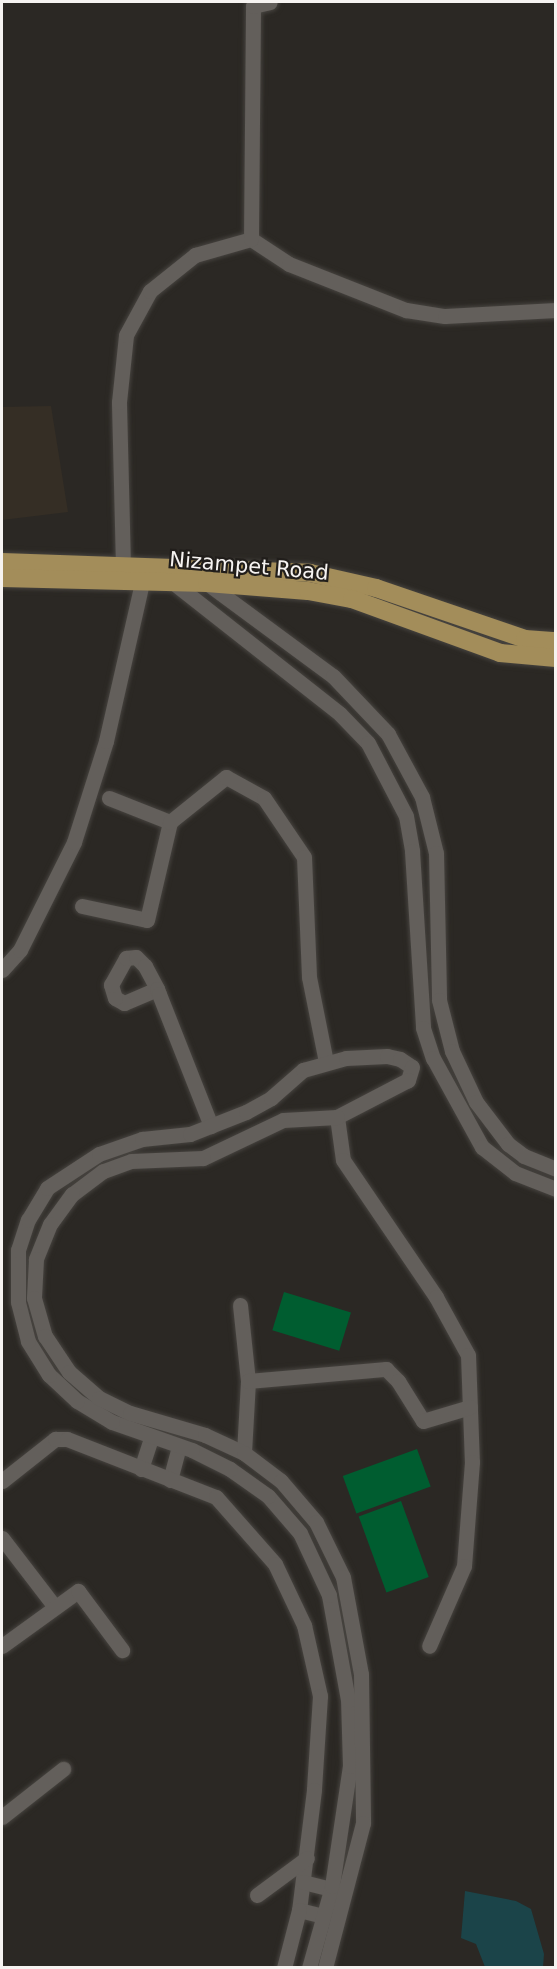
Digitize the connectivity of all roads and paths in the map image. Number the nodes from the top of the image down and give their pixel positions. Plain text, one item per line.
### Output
1 (270, 2) edge
2 (251, 239) junction
3 (555, 310) edge
4 (2, 562) edge
5 (123, 567) junction
6 (188, 569) junction
7 (149, 573) junction
8 (2, 578) edge
9 (174, 582) junction
10 (207, 583) junction
11 (245, 611) junction
12 (222, 623) junction
13 (555, 641) edge
14 (555, 658) edge
15 (109, 798) dead end
16 (170, 822) junction
17 (82, 906) dead end
18 (2, 970) edge
19 (157, 989) dead end
20 (452, 1051) junction
21 (433, 1058) junction
22 (326, 1062) junction
23 (412, 1067) junction
24 (271, 1098) junction
25 (337, 1117) junction
26 (283, 1120) junction
27 (211, 1126) junction
28 (555, 1169) edge
29 (555, 1189) edge
30 (240, 1305) dead end
31 (248, 1381) junction
32 (470, 1407) junction
33 (151, 1438) junction
34 (179, 1447) junction
35 (244, 1453) junction
36 (262, 1467) junction
37 (141, 1469) junction
38 (170, 1480) junction
39 (2, 1481) edge
40 (250, 1483) junction
41 (2, 1538) edge
42 (55, 1607) junction
43 (2, 1646) edge
44 (429, 1646) dead end
45 (122, 1650) dead end
46 (63, 1769) dead end
47 (2, 1817) edge
48 (307, 1858) junction
49 (303, 1882) junction
50 (330, 1894) junction
51 (257, 1895) dead end
52 (344, 1902) junction
53 (298, 1910) junction
54 (323, 1916) junction
55 (284, 1968) edge
56 (309, 1968) edge
57 (326, 1968) edge

1 - 2 street
2 - 3 street
2 - 5 street
4 - 5 main road, Nizampet Road
5 - 7 main road, Nizampet Road
6 - 7 main road, Nizampet Road
6 - 10 street
6 - 13 main road, Nizampet Road
7 - 8 main road, Nizampet Road
7 - 9 main road, Nizampet Road
7 - 18 street
9 - 10 main road, Nizampet Road
9 - 12 street
10 - 11 street
10 - 14 main road, Nizampet Road
11 - 12 street
11 - 20 street
12 - 21 street
15 - 16 street
16 - 17 street
16 - 22 street
19 - 27 street
20 - 21 street
20 - 28 street
21 - 23 street
21 - 29 street
22 - 23 street
22 - 24 street
23 - 25 street
24 - 26 street
24 - 27 street
25 - 26 street
25 - 32 street
26 - 35 street
27 - 33 street
30 - 31 street
31 - 32 street
31 - 35 street
32 - 44 street
33 - 34 street
33 - 37 street
34 - 38 street
34 - 40 street
35 - 36 street
36 - 40 street
36 - 52 street
37 - 38 street
37 - 39 street
38 - 48 street
40 - 50 street
41 - 42 street
42 - 43 street
42 - 45 street
46 - 47 street
48 - 49 street
48 - 51 street
49 - 50 street
49 - 53 street
50 - 52 street
50 - 54 street
52 - 57 street
53 - 54 street
53 - 55 street
54 - 56 street

